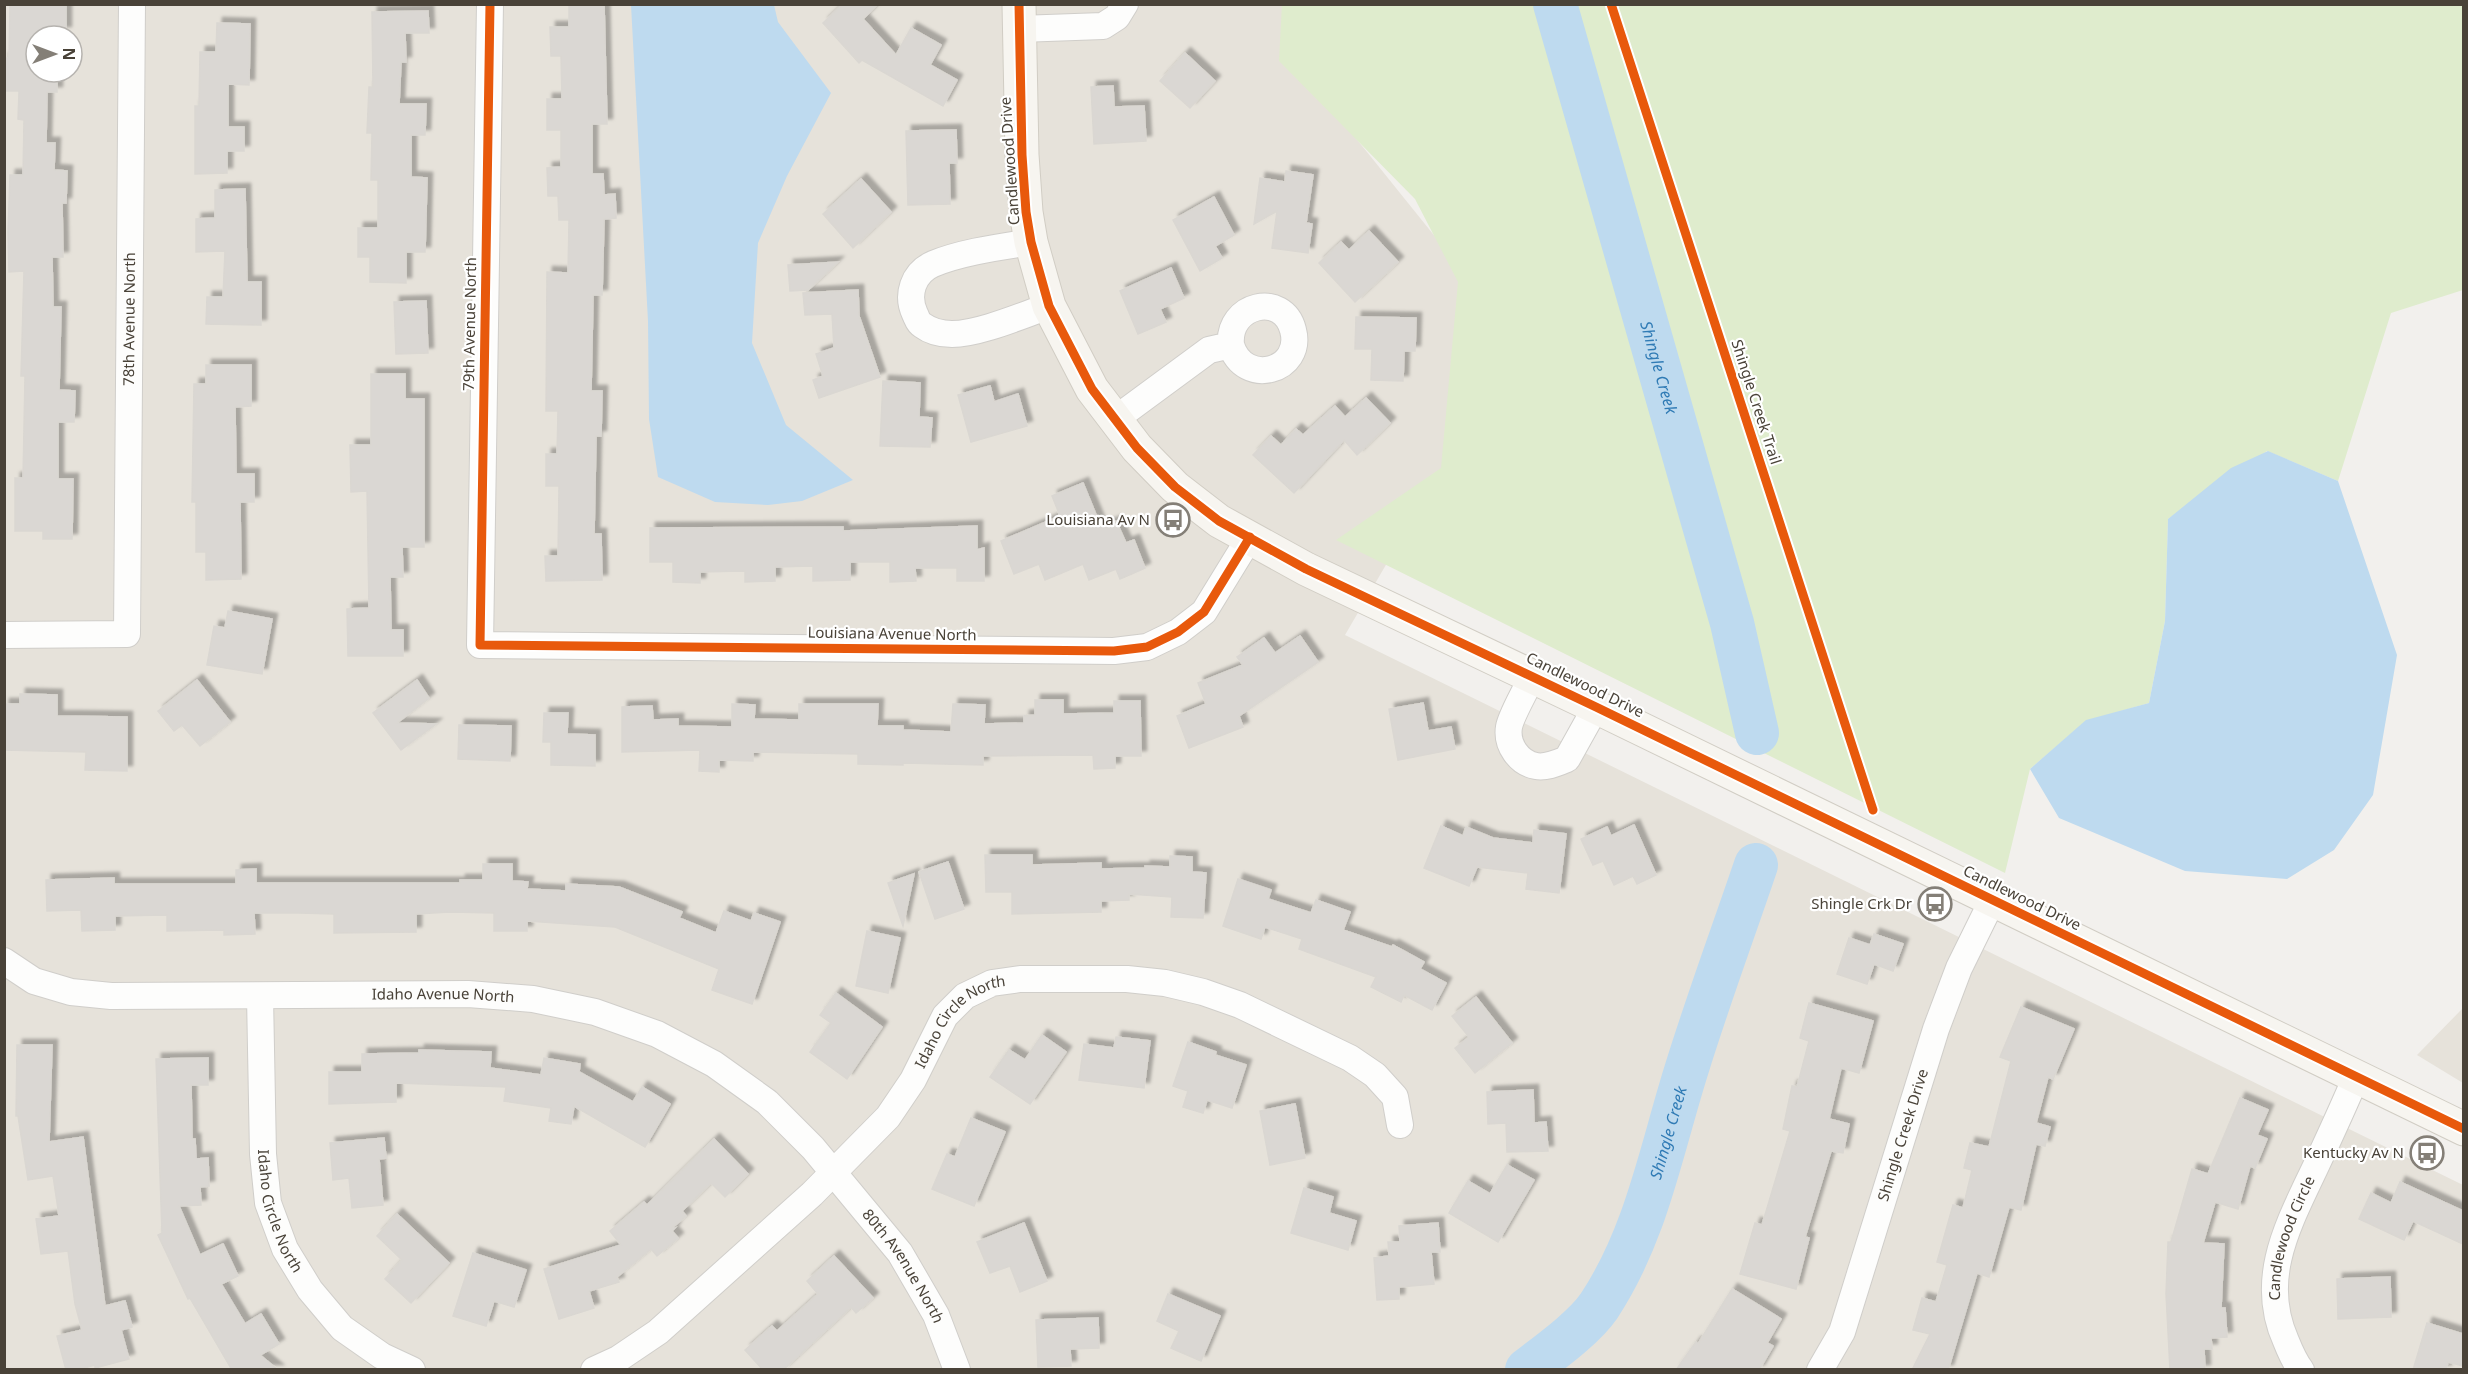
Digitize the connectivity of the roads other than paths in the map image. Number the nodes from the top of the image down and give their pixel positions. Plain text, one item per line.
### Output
1 (132, 4) edge
2 (490, 4) edge
3 (1125, 4) edge
4 (1019, 17) edge
5 (1032, 242) junction
6 (1049, 306) junction
7 (1232, 345) dead end
8 (1114, 420) junction
9 (1250, 537) junction
10 (4, 635) edge
11 (480, 645) joint
12 (1532, 676) junction
13 (1596, 707) junction
14 (1992, 901) junction
15 (4, 961) edge
16 (260, 996) junction
17 (2356, 1077) junction
18 (1400, 1125) dead end
19 (2463, 1129) edge
20 (834, 1172) junction
21 (412, 1370) edge
22 (594, 1370) edge
23 (957, 1370) edge
24 (1820, 1370) edge
25 (2301, 1370) edge

1 - 10 street, 78th Avenue North
2 - 11 street, 79th Avenue North
3 - 4 street
4 - 5 street, Candlewood Drive
5 - 6 street, Candlewood Drive
5 - 6 street
6 - 8 street, Candlewood Drive
7 - 8 street
8 - 9 street, Candlewood Drive
9 - 11 street, Louisiana Avenue North
9 - 12 street, Candlewood Drive
12 - 13 street, Candlewood Drive
12 - 13 street
13 - 14 street, Candlewood Drive
14 - 17 street, Candlewood Drive
14 - 24 street, Shingle Creek Drive
15 - 16 street, Idaho Avenue North
16 - 20 street, Idaho Avenue North
16 - 21 street, Idaho Circle North
17 - 19 street, Candlewood Drive
17 - 25 street, Candlewood Circle
18 - 20 street, Idaho Circle North
20 - 22 street, Idaho Circle North
20 - 23 street, 80th Avenue North

